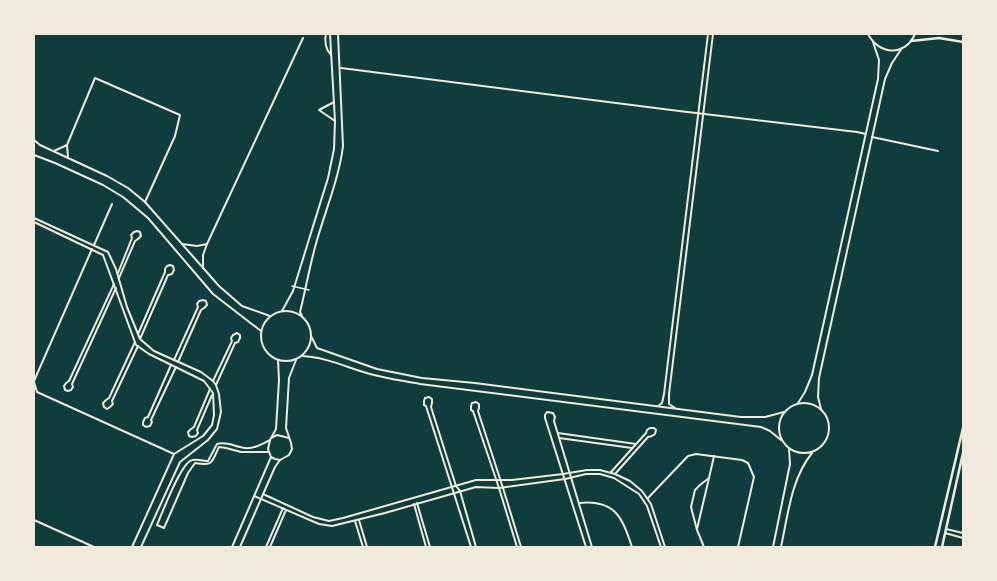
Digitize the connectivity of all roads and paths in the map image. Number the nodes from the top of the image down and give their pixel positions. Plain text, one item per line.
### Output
1 (326, 34) edge
2 (330, 34) edge
3 (338, 34) edge
4 (708, 34) edge
5 (713, 34) edge
6 (868, 34) edge
7 (915, 34) edge
8 (303, 38) dead end
9 (911, 41) junction
10 (873, 42) junction
11 (963, 42) edge
12 (902, 48) junction
13 (331, 55) junction
14 (341, 68) junction
15 (334, 102) junction
16 (699, 113) junction
17 (703, 114) junction
18 (335, 121) junction
19 (866, 134) junction
20 (872, 136) junction
21 (34, 140) edge
22 (67, 145) junction
23 (54, 151) junction
24 (938, 151) dead end
25 (34, 155) edge
26 (68, 158) junction
27 (145, 202) junction
28 (112, 204) dead end
29 (34, 218) edge
30 (34, 222) edge
31 (182, 244) junction
32 (207, 244) junction
33 (94, 245) junction
34 (92, 249) junction
35 (203, 269) junction
36 (117, 274) junction
37 (119, 280) junction
38 (114, 283) junction
39 (293, 286) junction
40 (116, 288) junction
41 (305, 289) junction
42 (309, 290) dead end
43 (282, 311) junction
44 (270, 316) junction
45 (302, 316) junction
46 (261, 331) junction
47 (138, 334) junction
48 (311, 336) junction
49 (140, 339) junction
50 (135, 342) junction
51 (138, 346) junction
52 (302, 356) junction
53 (174, 360) junction
54 (278, 360) junction
55 (296, 360) junction
56 (178, 362) junction
57 (172, 365) junction
58 (176, 367) junction
59 (213, 381) junction
60 (34, 382) edge
61 (216, 385) junction
62 (210, 389) junction
63 (213, 393) junction
64 (798, 403) junction
65 (657, 406) junction
66 (676, 409) junction
67 (821, 409) junction
68 (784, 412) junction
69 (963, 428) edge
70 (558, 433) junction
71 (289, 438) junction
72 (559, 438) junction
73 (270, 439) junction
74 (781, 440) junction
75 (636, 444) junction
76 (632, 448) junction
77 (789, 449) junction
78 (268, 452) junction
79 (813, 452) junction
80 (963, 453) edge
81 (174, 454) junction
82 (714, 456) junction
83 (270, 457) junction
84 (280, 460) junction
85 (611, 472) junction
86 (570, 473) junction
87 (563, 474) junction
88 (615, 474) junction
89 (571, 477) junction
90 (708, 478) junction
91 (565, 479) junction
92 (496, 481) junction
93 (501, 481) junction
94 (456, 486) junction
95 (452, 487) junction
96 (499, 488) junction
97 (503, 488) junction
98 (460, 491) junction
99 (454, 492) junction
100 (263, 494) junction
101 (254, 496) junction
102 (648, 498) junction
103 (261, 499) junction
104 (417, 503) junction
105 (579, 503) junction
106 (414, 504) junction
107 (283, 508) junction
108 (286, 510) junction
109 (34, 520) edge
110 (359, 520) junction
111 (355, 521) junction
112 (946, 529) junction
113 (697, 530) junction
114 (945, 533) junction
115 (963, 533) edge
116 (963, 538) edge
117 (94, 547) edge
118 (132, 547) edge
119 (141, 547) edge
120 (232, 547) edge
121 (240, 547) edge
122 (266, 547) edge
123 (270, 547) edge
124 (363, 547) edge
125 (367, 547) edge
126 (426, 547) edge
127 (430, 547) edge
128 (471, 547) edge
129 (476, 547) edge
130 (517, 547) edge
131 (521, 547) edge
132 (586, 547) edge
133 (592, 547) edge
134 (632, 547) edge
135 (661, 547) edge
136 (665, 547) edge
137 (704, 547) edge
138 (738, 547) edge
139 (773, 547) edge
140 (781, 547) edge
141 (935, 547) edge
142 (942, 547) edge

1 - 13 street
2 - 13 street
3 - 14 street
4 - 16 street
5 - 17 street
6 - 10 street
7 - 9 street
8 - 32 street
9 - 11 street
9 - 12 street
10 - 12 street
10 - 19 street
12 - 20 street
13 - 15 street
14 - 16 street
14 - 41 street
15 - 18 street
15 - 18 street
16 - 17 street
16 - 65 street
17 - 19 street
17 - 66 street
18 - 39 street
19 - 64 street
20 - 24 street
20 - 67 street
21 - 23 street
22 - 23 street
22 - 26 street
22 - 27 street
23 - 26 street
25 - 46 street
26 - 27 street
27 - 31 street
28 - 33 street
29 - 33 street
30 - 34 street
31 - 32 street
31 - 35 street
32 - 35 street
33 - 34 street
33 - 36 street
34 - 38 street
34 - 60 street
35 - 44 street
36 - 37 street
36 - 37 street
37 - 47 street
38 - 40 street
38 - 40 street
39 - 41 street
39 - 43 street
40 - 50 street
41 - 42 street
41 - 45 street
43 - 44 street
43 - 45 street
44 - 46 street
45 - 48 street
46 - 54 street
47 - 49 street
47 - 49 street
48 - 52 street
48 - 65 street
49 - 53 street
50 - 51 street
50 - 51 street
51 - 57 street
52 - 55 street
52 - 74 street
53 - 56 street
53 - 56 street
54 - 55 street
54 - 73 street
55 - 71 street
56 - 59 street
57 - 58 street
57 - 58 street
58 - 62 street
59 - 61 street
59 - 61 street
60 - 81 street
61 - 119 street
62 - 63 street
62 - 63 street
63 - 81 street
64 - 67 street
64 - 68 street
65 - 66 street
66 - 68 street
67 - 79 street
68 - 74 street
69 - 141 street
70 - 72 street
70 - 75 street
70 - 87 street
71 - 73 street
71 - 84 street
72 - 76 street
72 - 86 street
73 - 78 street
73 - 78 street
74 - 77 street
75 - 76 street
75 - 88 street
76 - 85 street
77 - 79 street
77 - 139 street
78 - 83 street
79 - 140 street
80 - 112 street
81 - 118 street
82 - 90 street
82 - 102 street
82 - 138 street
83 - 84 street
83 - 101 street
84 - 100 street
85 - 86 street
85 - 88 street
86 - 87 street
86 - 89 street
87 - 91 street
87 - 93 street
88 - 102 street
89 - 91 street
89 - 105 street
89 - 135 street
90 - 113 street
90 - 113 street
91 - 97 street
91 - 132 street
92 - 93 street
92 - 93 street
92 - 94 street
92 - 96 street
93 - 97 street
94 - 95 street
94 - 95 street
94 - 98 street
95 - 99 street
95 - 100 street
96 - 97 street
96 - 98 street
96 - 130 street
97 - 131 street
98 - 99 street
98 - 129 street
99 - 104 street
99 - 128 street
100 - 103 street
101 - 103 street
101 - 120 street
102 - 136 street
103 - 107 street
103 - 121 street
104 - 106 street
104 - 127 street
105 - 133 street
105 - 134 street
106 - 110 street
106 - 126 street
107 - 108 street
107 - 122 street
108 - 111 street
108 - 123 street
109 - 117 street
110 - 111 street
110 - 125 street
111 - 124 street
112 - 114 street
112 - 115 street
113 - 137 street
114 - 116 street
114 - 142 street

